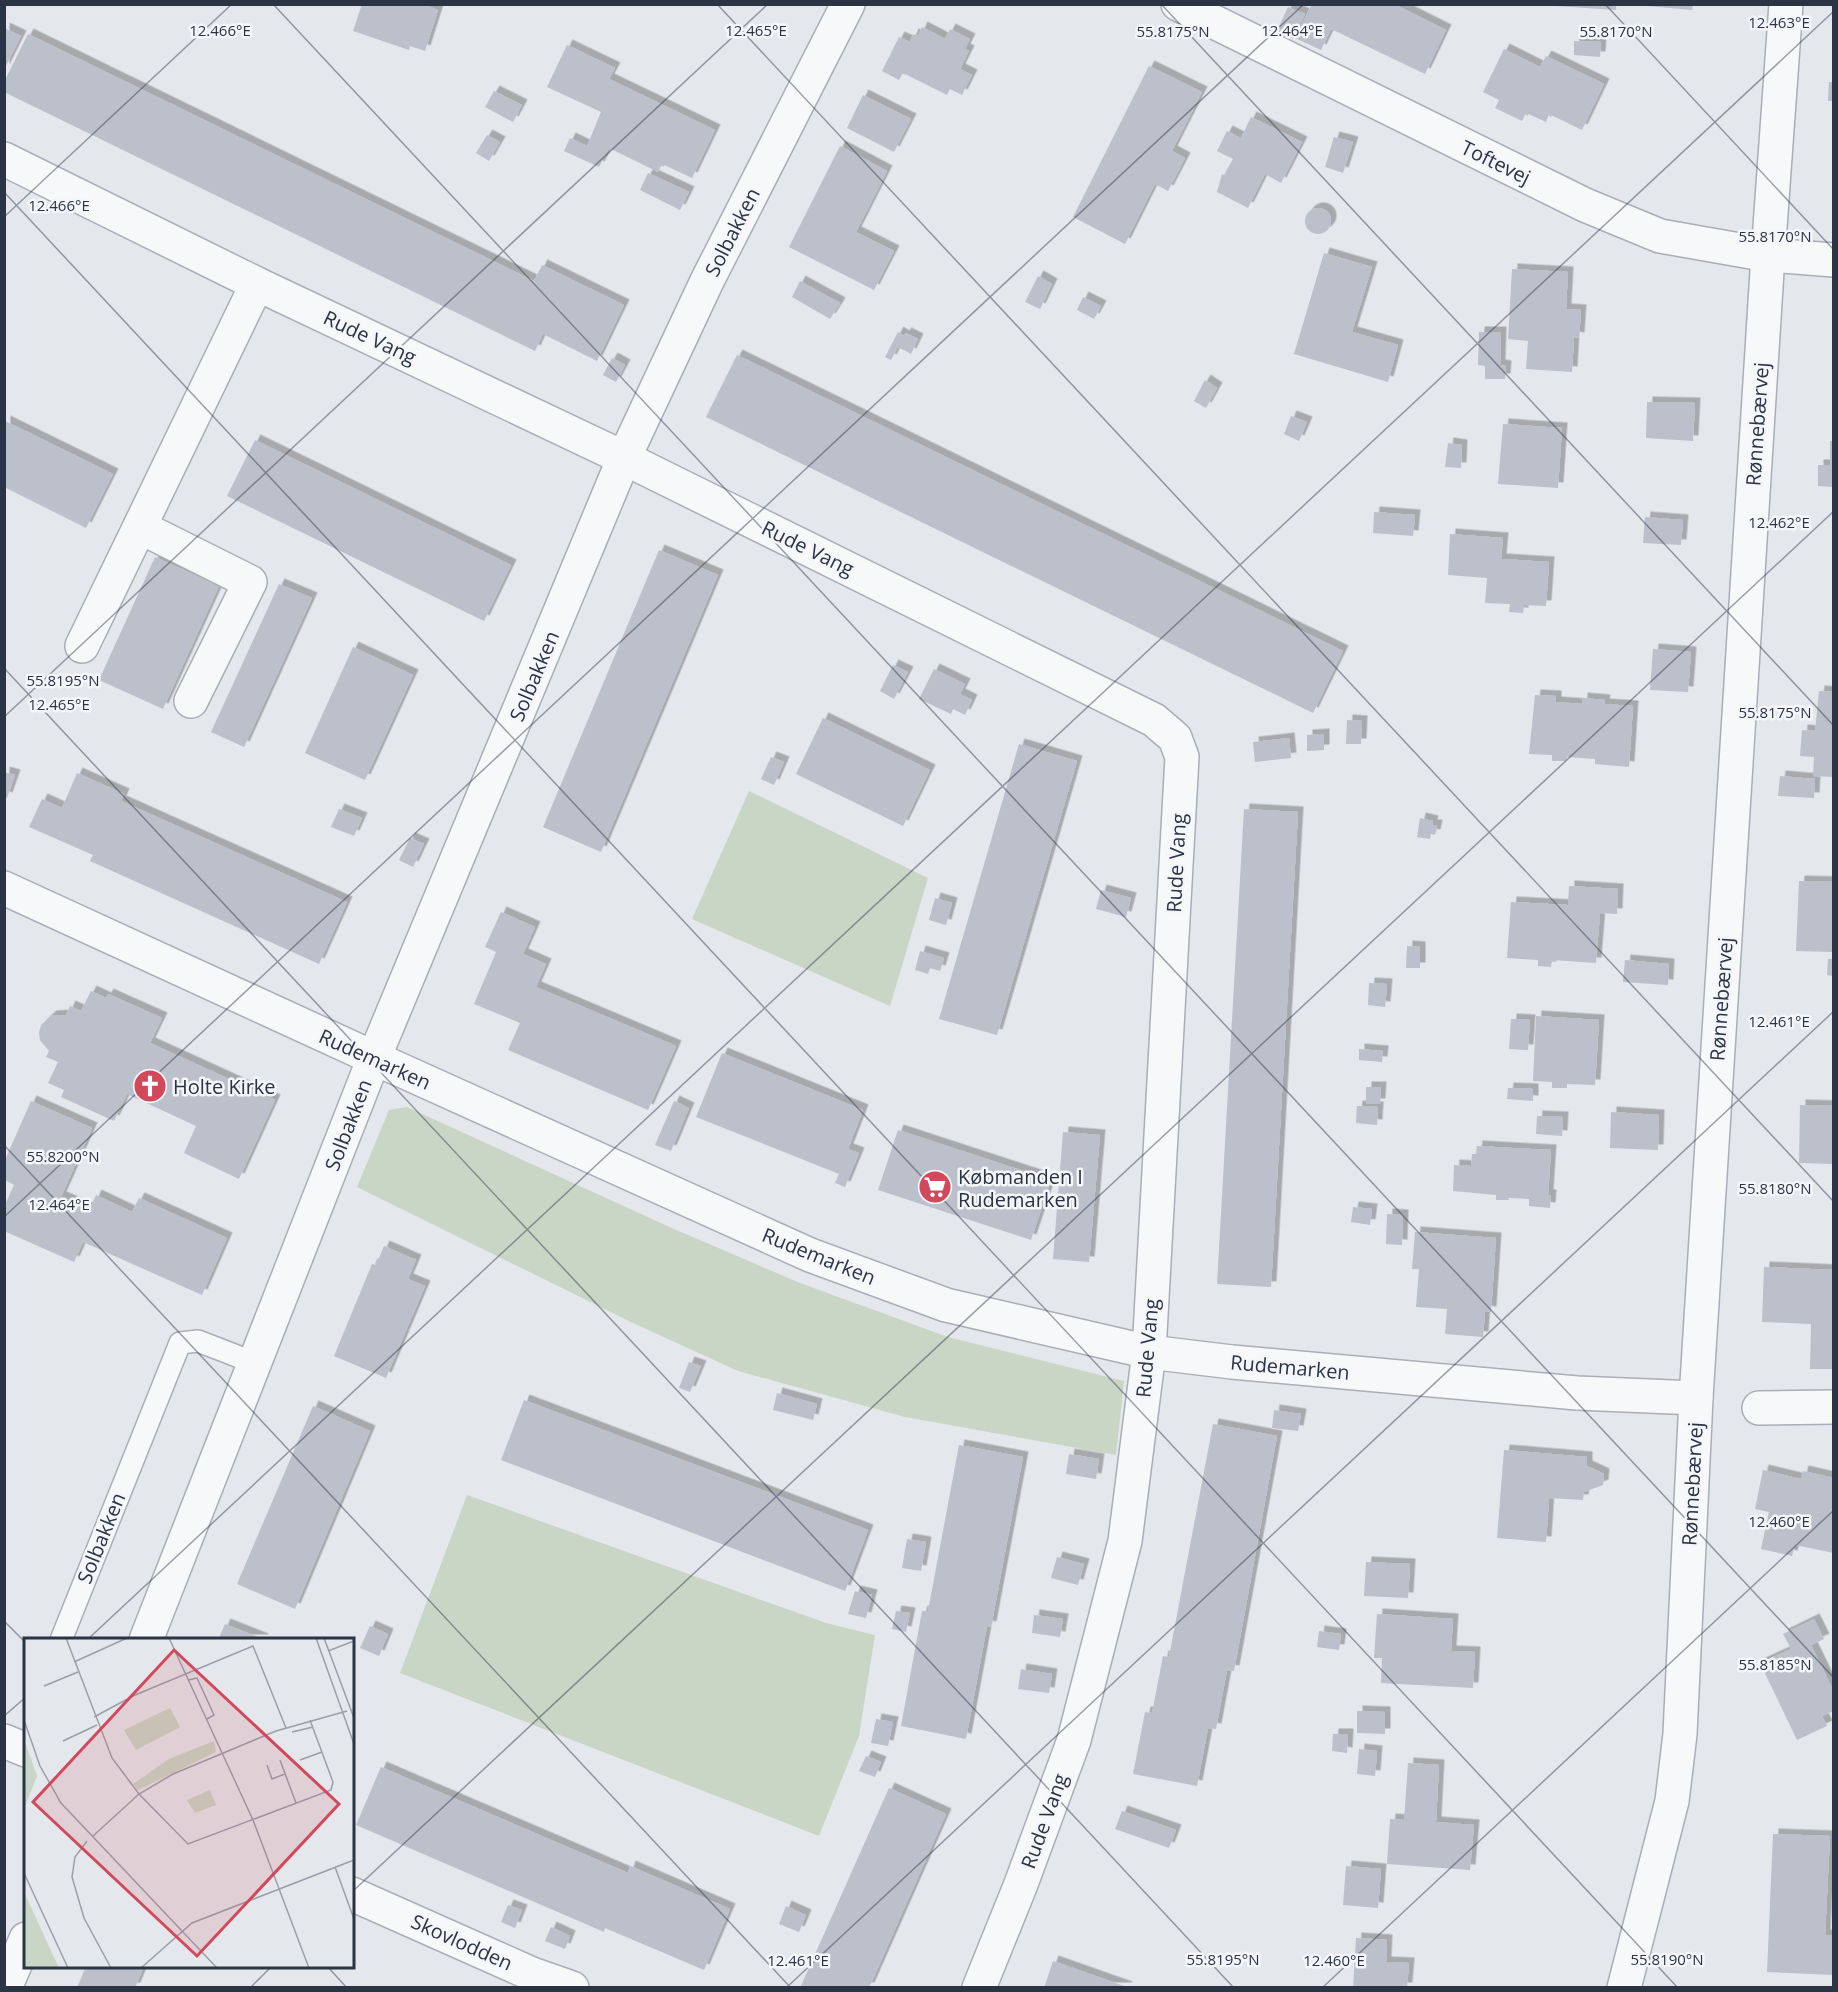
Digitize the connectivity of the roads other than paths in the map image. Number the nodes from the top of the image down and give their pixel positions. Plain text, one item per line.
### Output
1 (848, 4) edge
2 (1178, 4) edge
3 (1786, 4) edge
4 (4, 159) edge
5 (1768, 255) junction
6 (1833, 260) edge
7 (256, 284) junction
8 (624, 458) junction
9 (140, 527) junction
10 (82, 646) dead end
11 (191, 701) dead end
12 (4, 888) edge
13 (374, 1058) junction
14 (1149, 1352) junction
15 (255, 1363) junction
16 (1696, 1398) junction
17 (1833, 1407) edge
18 (1759, 1408) dead end
19 (62, 1638) edge
20 (148, 1638) edge
21 (4, 1741) edge
22 (24, 1749) edge
23 (354, 1895) edge
24 (24, 1944) edge
25 (5, 1988) edge
26 (572, 1988) edge
27 (979, 1988) edge
28 (1623, 1988) edge

1 - 8 street, Solbakken
2 - 5 street, Toftevej
3 - 5 street, Rønnebærvej
4 - 7 street, Rude Vang
5 - 6 street, Toftevej
5 - 16 street, Rønnebærvej
7 - 8 street, Rude Vang
7 - 9 street
8 - 13 street, Solbakken
8 - 14 street, Rude Vang
9 - 10 street
9 - 11 street
12 - 13 street, Rudemarken
13 - 14 street, Rudemarken
13 - 15 street, Solbakken
14 - 16 street, Rudemarken
14 - 27 street, Rude Vang
15 - 19 lane, Solbakken
15 - 20 street, Solbakken
16 - 28 street, Rønnebærvej
17 - 18 street
21 - 22 street
23 - 26 street, Skovlodden
24 - 25 street

